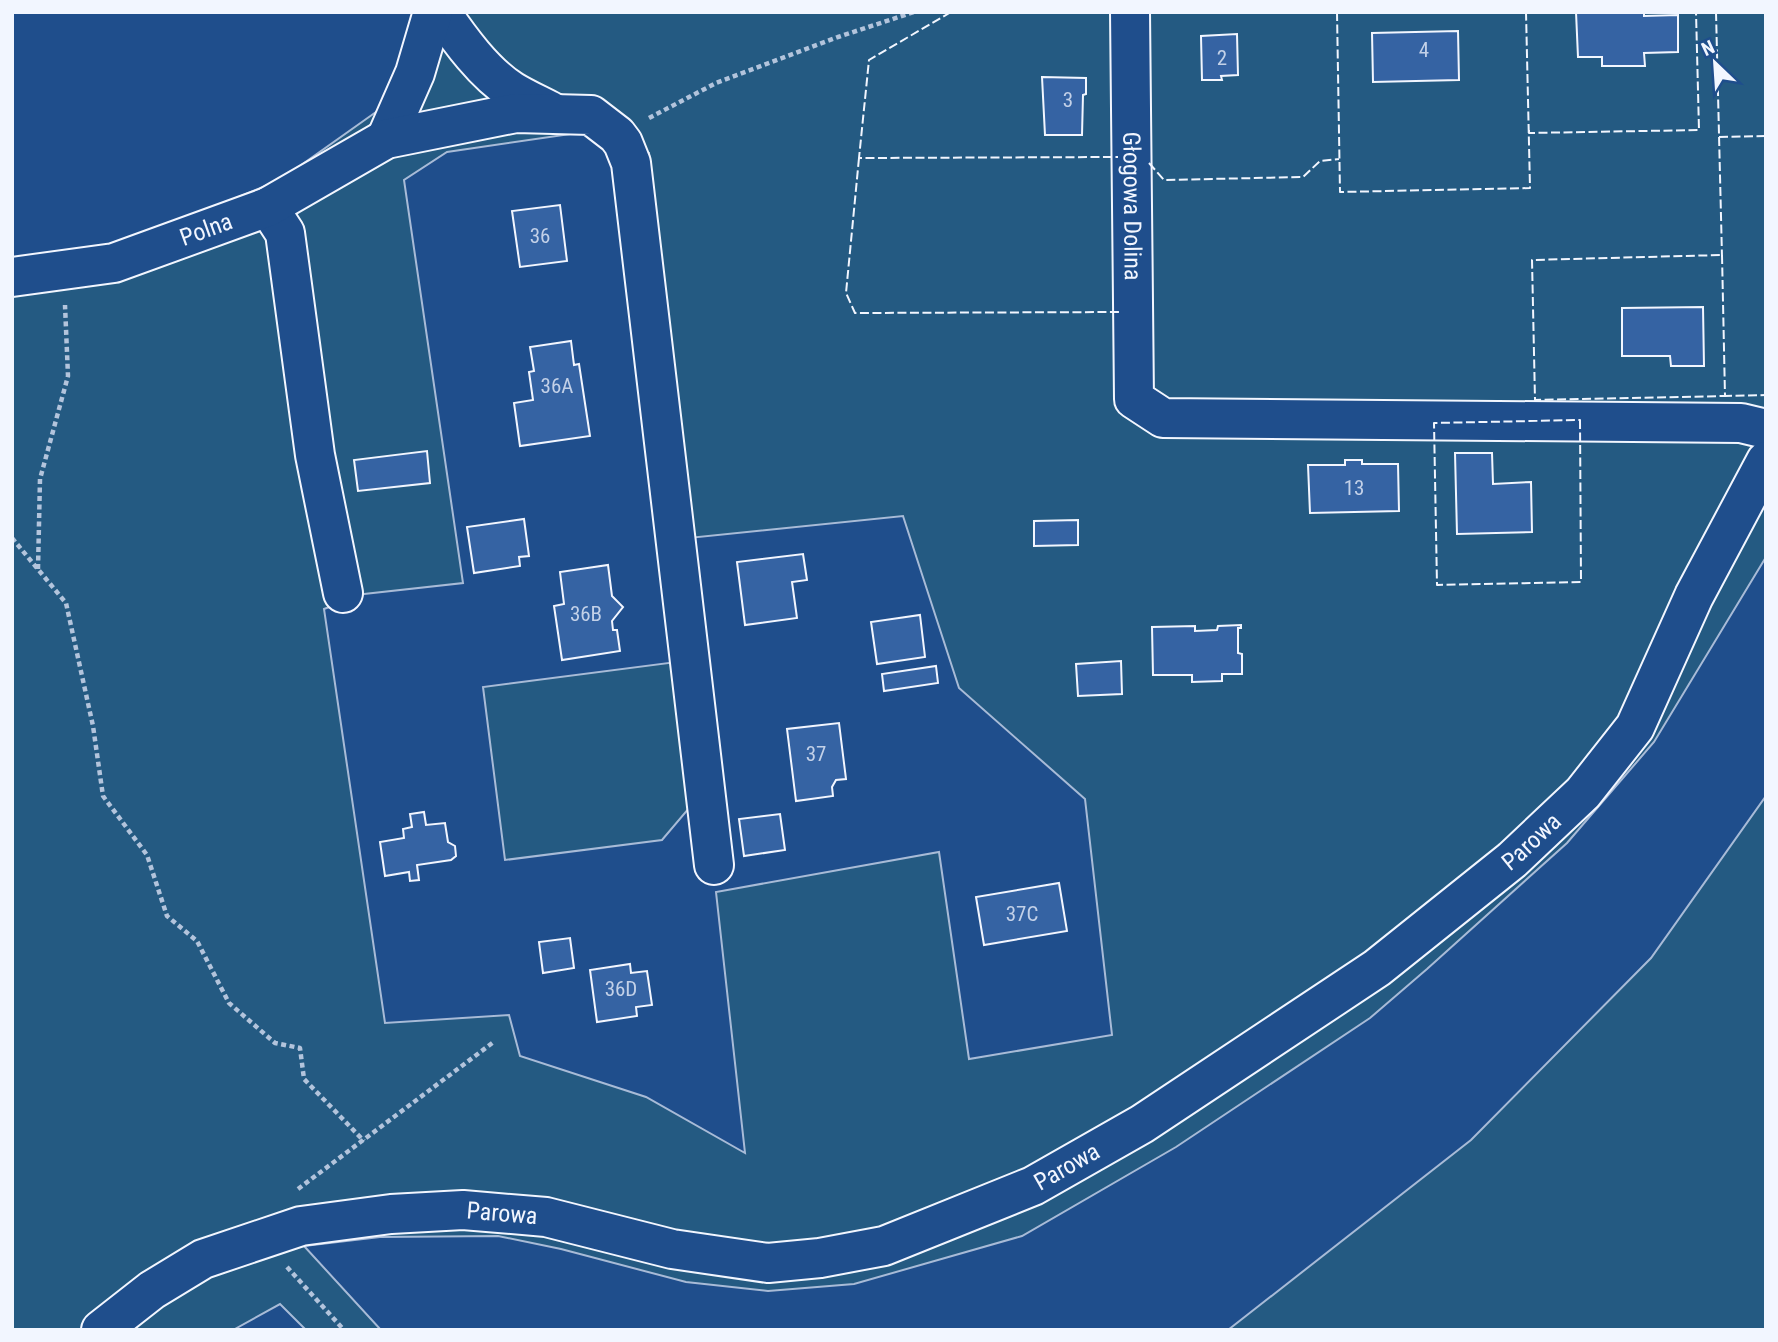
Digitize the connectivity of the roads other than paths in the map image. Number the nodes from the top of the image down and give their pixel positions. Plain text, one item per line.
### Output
1 (433, 12) edge
2 (442, 12) edge
3 (1130, 12) edge
4 (556, 114) junction
5 (386, 139) junction
6 (268, 207) junction
7 (12, 277) edge
8 (1766, 429) edge
9 (1766, 461) edge
10 (343, 593) dead end
11 (714, 865) dead end
12 (101, 1330) edge

1 - 5 street
2 - 4 street
3 - 8 street, Głogowa Dolina
4 - 5 street, Polna
4 - 11 street, Polna
5 - 6 street, Polna
6 - 7 street, Polna
6 - 10 street
9 - 12 street, Parowa

